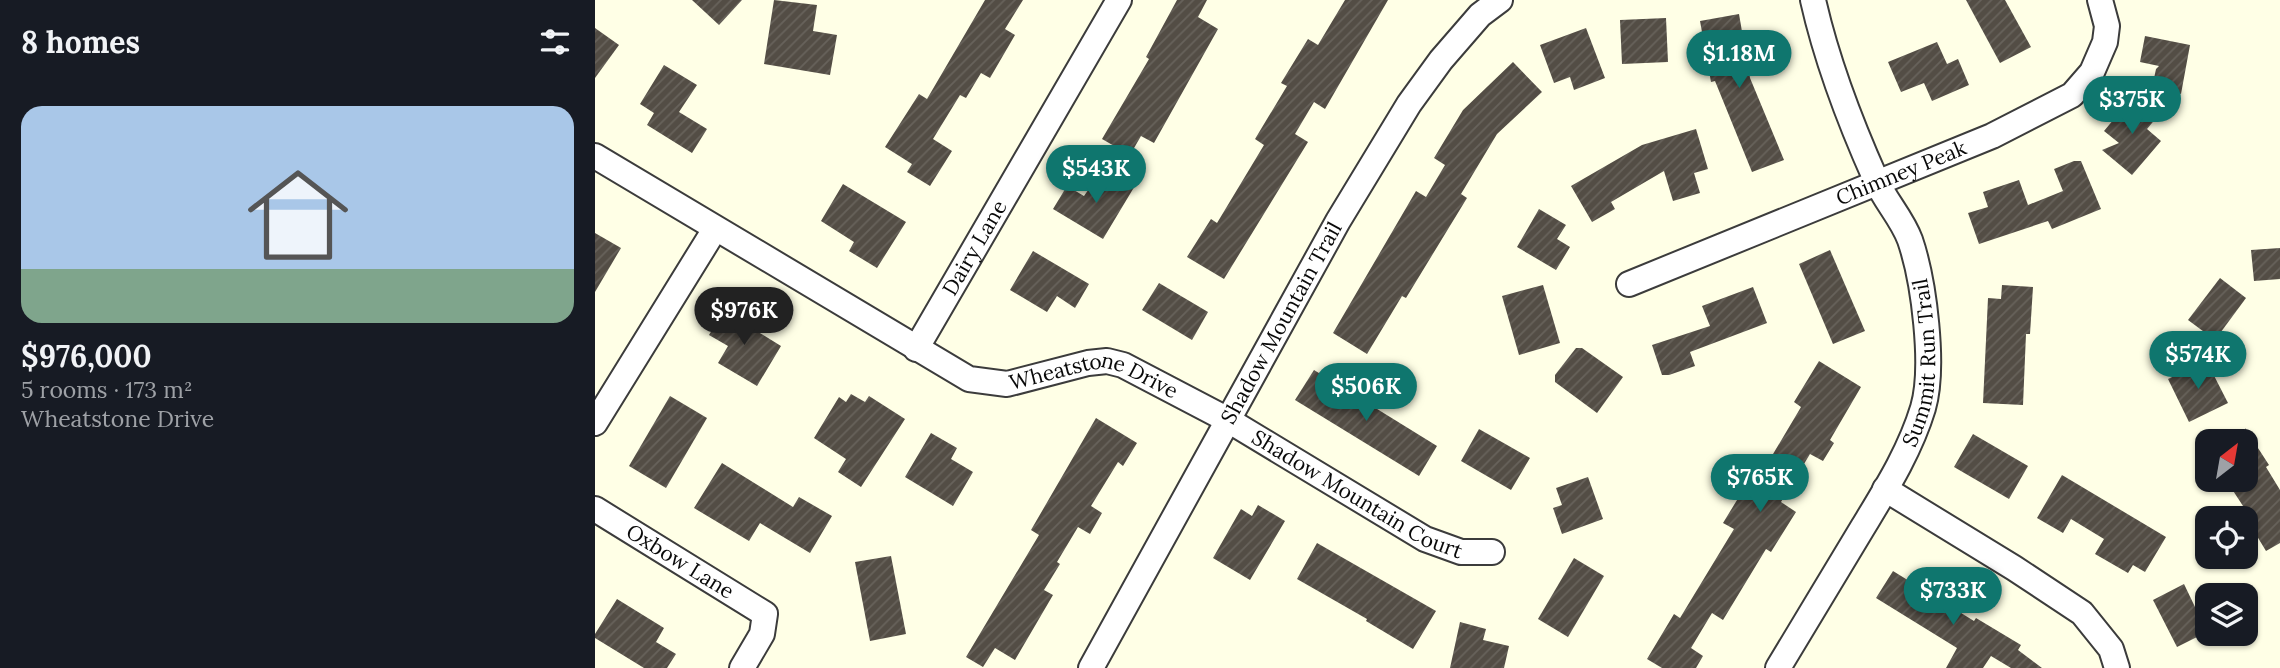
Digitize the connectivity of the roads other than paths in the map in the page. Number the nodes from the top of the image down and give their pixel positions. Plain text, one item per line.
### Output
1 (1119, 0) edge
2 (1500, 0) edge
3 (1813, 0) edge
4 (2099, 0) edge
5 (595, 156) edge
6 (1878, 184) junction
7 (715, 229) junction
8 (1629, 284) dead end
9 (916, 349) junction
10 (1228, 420) junction
11 (595, 423) edge
12 (1885, 489) junction
13 (595, 509) edge
14 (1492, 552) dead end
15 (742, 668) edge
16 (1091, 668) edge
17 (1778, 668) edge
18 (2117, 668) edge

1 - 9 street, Dairy Lane
2 - 10 street, Shadow Mountain Trail
3 - 6 street, Summit Run Trail
4 - 6 street, Chimney Peak
5 - 7 street, Wheatstone Drive
6 - 8 street, Chimney Peak
6 - 12 street, Summit Run Trail
7 - 9 street, Wheatstone Drive
7 - 11 street
9 - 10 street, Wheatstone Drive
10 - 14 street, Shadow Mountain Court
10 - 16 street, Shadow Mountain Trail
12 - 17 street, Summit Run Trail
12 - 18 street
13 - 15 street, Oxbow Lane

